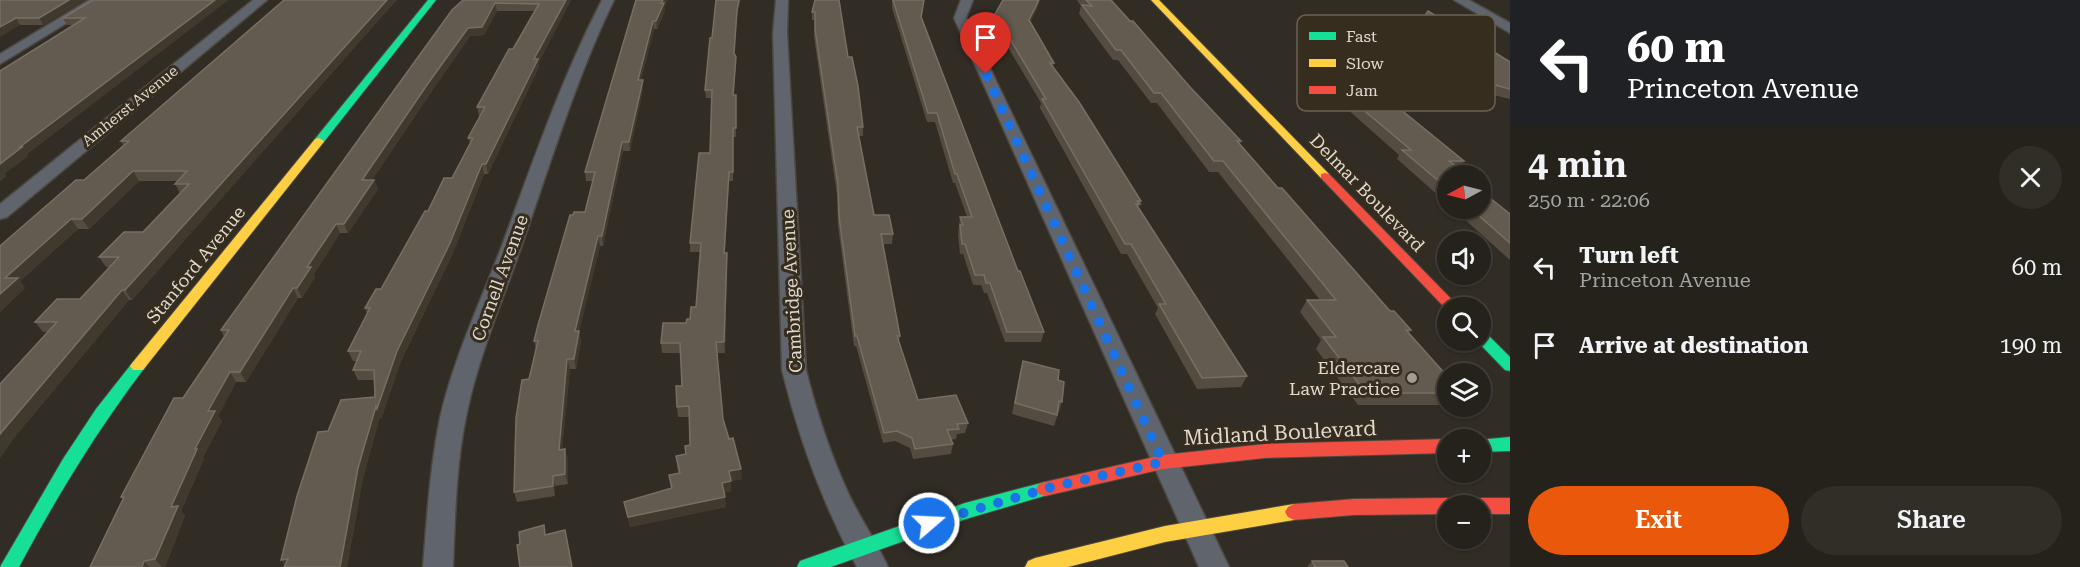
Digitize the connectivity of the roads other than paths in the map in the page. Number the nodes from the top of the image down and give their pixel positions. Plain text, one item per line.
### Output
1 (98, 0) edge
2 (261, 0) edge
3 (432, 0) edge
4 (608, 0) edge
5 (783, 0) edge
6 (967, 0) edge
7 (1155, 0) edge
8 (1460, 0) edge
9 (1486, 15) edge
10 (1495, 20) edge
11 (1510, 29) edge
12 (0, 60) edge
13 (0, 213) edge
14 (1442, 297) edge
15 (1491, 347) edge
16 (1510, 366) edge
17 (1510, 444) edge
18 (1491, 445) edge
19 (1437, 446) edge
20 (1163, 462) junction
21 (1437, 506) edge
22 (1491, 506) edge
23 (1510, 506) edge
24 (1195, 526) junction
25 (861, 546) junction
26 (9, 567) edge
27 (438, 567) edge
28 (807, 567) edge
29 (873, 567) edge
30 (1035, 567) edge
31 (1214, 567) edge

1 - 12 street
2 - 13 street, Amherst Avenue
3 - 26 main road, Stanford Avenue
4 - 27 street, Cornell Avenue
5 - 25 street, Cambridge Avenue
6 - 20 street
7 - 14 main road, Delmar Boulevard
8 - 9 street
10 - 11 street
15 - 16 main road
17 - 18 main road
19 - 20 main road, Midland Boulevard
20 - 24 street
20 - 25 main road, Midland Boulevard
21 - 24 main road
22 - 23 main road
24 - 30 main road
24 - 31 street
25 - 28 main road, Midland Boulevard
25 - 29 street, Cambridge Avenue

